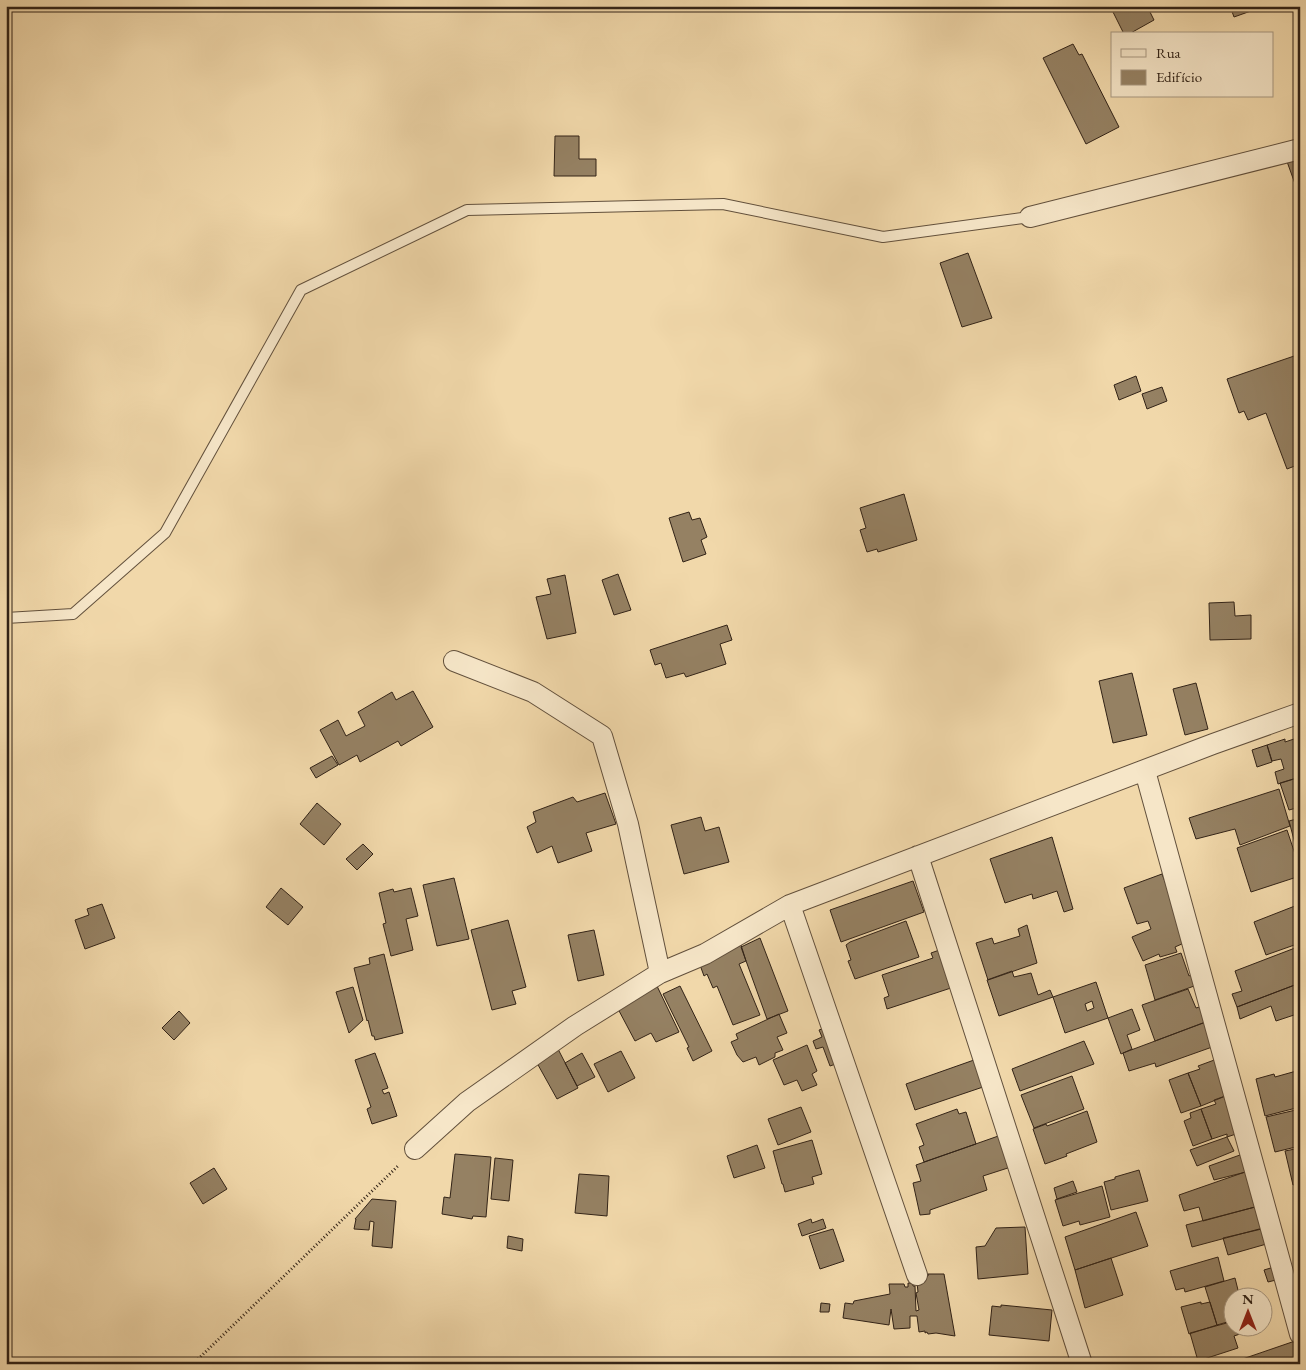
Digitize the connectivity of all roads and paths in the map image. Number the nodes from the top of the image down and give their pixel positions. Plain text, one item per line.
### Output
1 (1300, 149) edge
2 (1030, 218) joint
3 (6, 618) edge
4 (454, 661) dead end
5 (1300, 713) edge
6 (1146, 771) junction
7 (918, 856) junction
8 (790, 905) junction
9 (660, 973) junction
10 (416, 1149) joint
11 (917, 1275) dead end
12 (1300, 1334) edge
13 (193, 1364) edge
14 (1082, 1364) edge

1 - 2 street
2 - 3 lane
4 - 9 street
5 - 6 street
6 - 7 street
6 - 12 street
7 - 8 street
7 - 14 street
8 - 9 street
8 - 11 street
9 - 10 street
10 - 13 path

